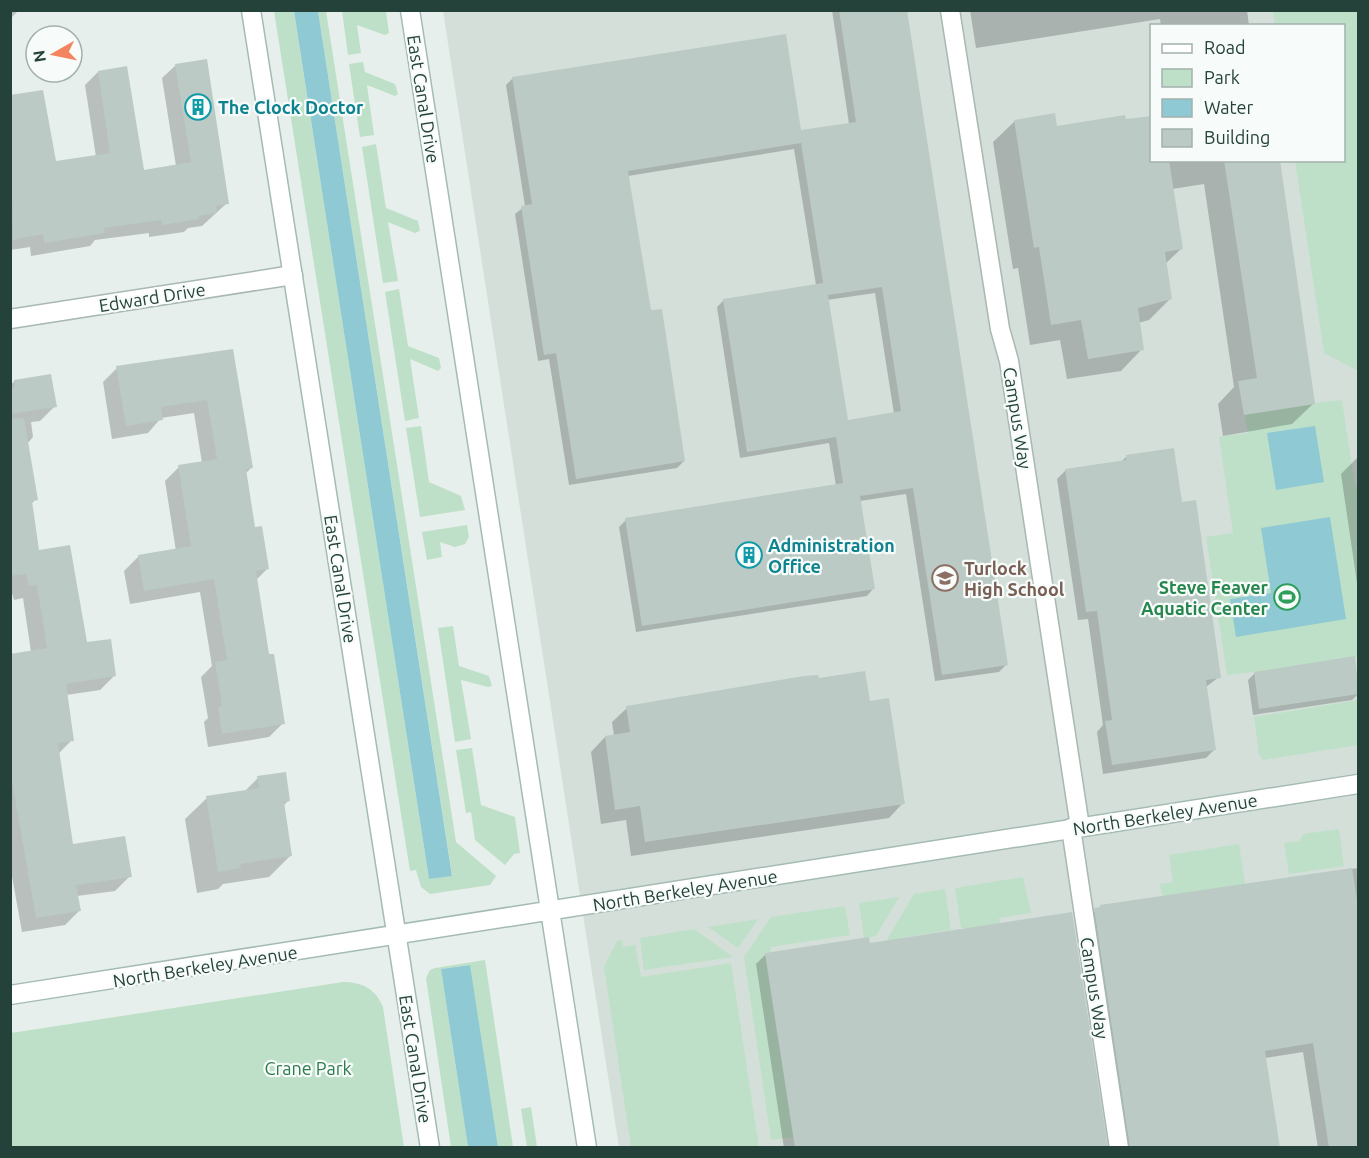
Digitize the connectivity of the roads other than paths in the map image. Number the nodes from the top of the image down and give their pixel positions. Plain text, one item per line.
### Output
1 (251, 10) edge
2 (410, 10) edge
3 (950, 10) edge
4 (292, 275) junction
5 (10, 320) edge
6 (1359, 783) edge
7 (1075, 828) junction
8 (551, 911) junction
9 (397, 936) junction
10 (10, 995) edge
11 (430, 1148) edge
12 (587, 1148) edge
13 (1119, 1148) edge

1 - 4 street, East Canal Drive
2 - 8 street, East Canal Drive
3 - 7 street, Campus Way
4 - 5 street, Edward Drive
4 - 9 street, East Canal Drive
6 - 7 street, North Berkeley Avenue
7 - 8 street, North Berkeley Avenue
7 - 13 street, Campus Way
8 - 9 street, North Berkeley Avenue
8 - 12 street, East Canal Drive
9 - 10 street, North Berkeley Avenue
9 - 11 street, East Canal Drive

